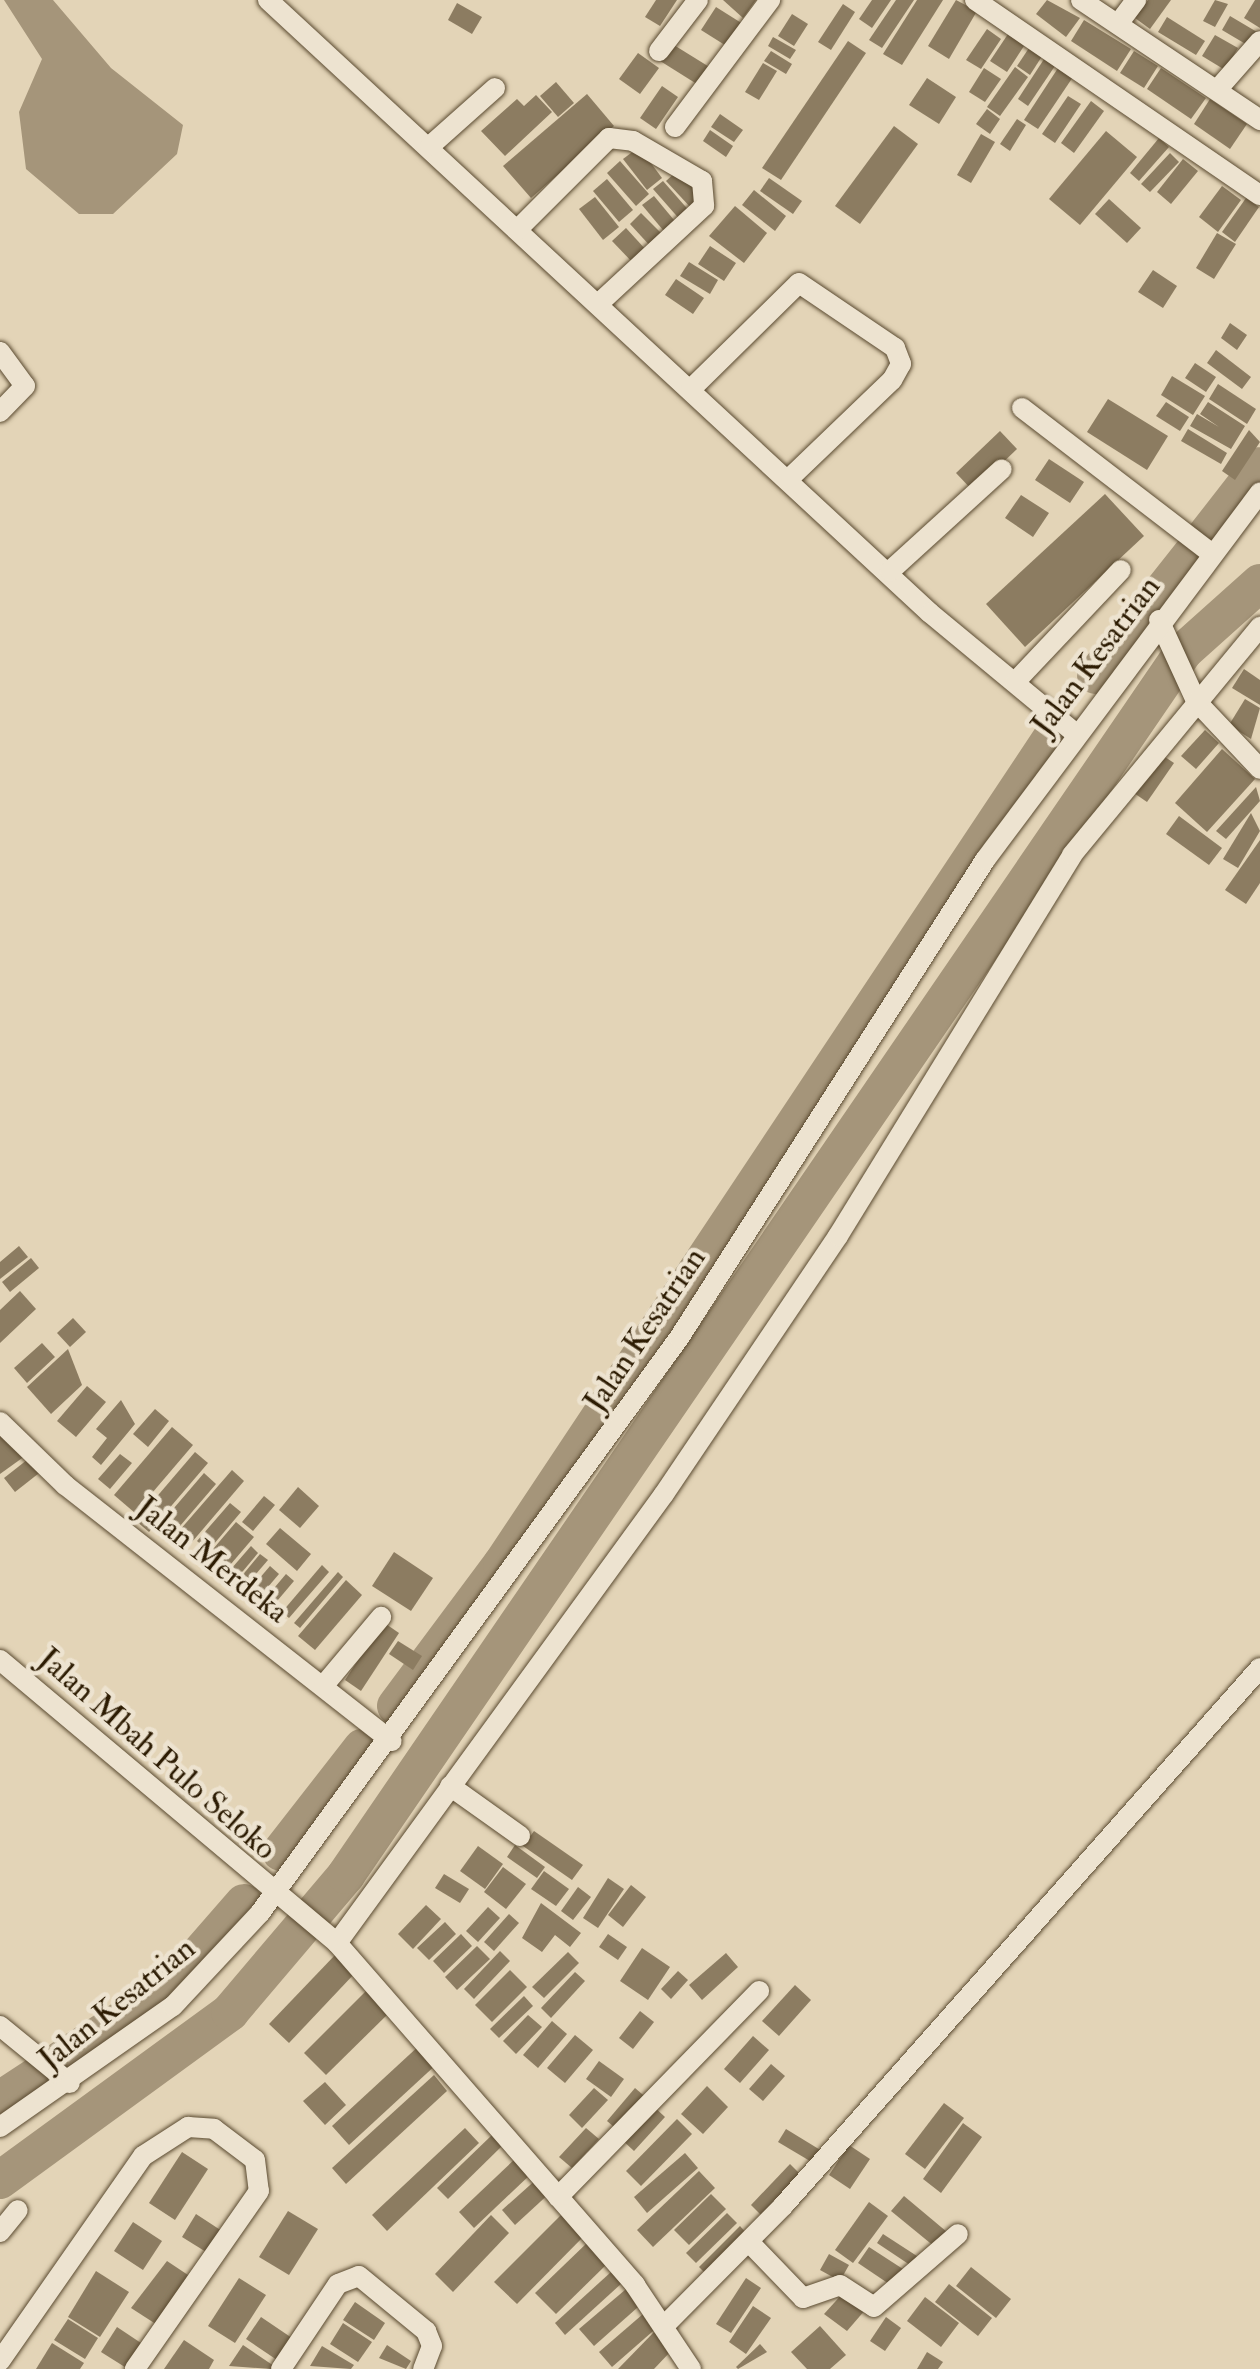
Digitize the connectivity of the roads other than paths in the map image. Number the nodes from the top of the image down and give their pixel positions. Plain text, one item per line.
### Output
1 (268, 0) edge
2 (698, 0) edge
3 (770, 0) edge
4 (975, 0) edge
5 (1081, 0) edge
6 (1136, 0) edge
7 (1118, 24) junction
8 (1260, 41) edge
9 (659, 51) dead end
10 (495, 88) dead end
11 (1217, 90) junction
12 (1260, 120) edge
13 (676, 127) dead end
14 (430, 146) junction
15 (1260, 196) edge
16 (517, 230) junction
17 (598, 304) junction
18 (0, 352) edge
19 (692, 389) junction
20 (1022, 408) dead end
21 (0, 412) edge
22 (1002, 469) dead end
23 (790, 477) junction
24 (1260, 493) edge
25 (1211, 553) junction
26 (1121, 570) dead end
27 (890, 571) junction
28 (1159, 620) junction
29 (1255, 642) edge
30 (1015, 682) junction
31 (1193, 696) junction
32 (1064, 726) junction
33 (1260, 768) edge
34 (0, 1422) edge
35 (381, 1617) dead end
36 (0, 1660) edge
37 (1260, 1668) edge
38 (324, 1685) junction
39 (380, 1733) junction
40 (460, 1793) junction
41 (520, 1836) dead end
42 (275, 1894) junction
43 (331, 1937) junction
44 (759, 1990) dead end
45 (0, 2026) edge
46 (65, 2078) junction
47 (0, 2127) edge
48 (558, 2197) junction
49 (18, 2210) dead end
50 (0, 2232) edge
51 (958, 2234) dead end
52 (748, 2242) junction
53 (666, 2324) junction
54 (0, 2362) edge
55 (134, 2369) edge
56 (281, 2369) edge
57 (423, 2369) edge
58 (692, 2369) edge

1 - 14 street
2 - 9 street
3 - 13 street
4 - 15 street
5 - 7 street
6 - 7 street
7 - 11 street
8 - 11 street
10 - 14 street
11 - 12 street
14 - 16 street
16 - 17 street
16 - 17 street
17 - 19 street
18 - 21 street
19 - 23 street
19 - 23 street
20 - 25 street
22 - 27 street
23 - 27 street
24 - 25 street, Jalan Kesatrian
25 - 28 street, Jalan Kesatrian
26 - 30 street
27 - 30 street
28 - 31 street
28 - 32 street, Jalan Kesatrian
29 - 31 street
30 - 32 street
31 - 33 street
31 - 40 street
32 - 39 street, Jalan Kesatrian
34 - 38 street, Jalan Merdeka
35 - 38 street
36 - 42 street, Jalan Mbah Pulo Seloko
37 - 52 street
38 - 39 street, Jalan Merdeka
39 - 42 street, Jalan Kesatrian
40 - 41 street
40 - 43 street
42 - 43 street, Jalan Mbah Pulo Seloko
42 - 46 street, Jalan Kesatrian
43 - 48 street, Jalan Mbah Pulo Seloko
44 - 48 street
45 - 46 street
46 - 47 street, Jalan Kesatrian
48 - 53 street, Jalan Mbah Pulo Seloko
49 - 50 street
51 - 52 street
52 - 53 street
53 - 58 street, Jalan Mbah Pulo Seloko
54 - 55 street
56 - 57 street

